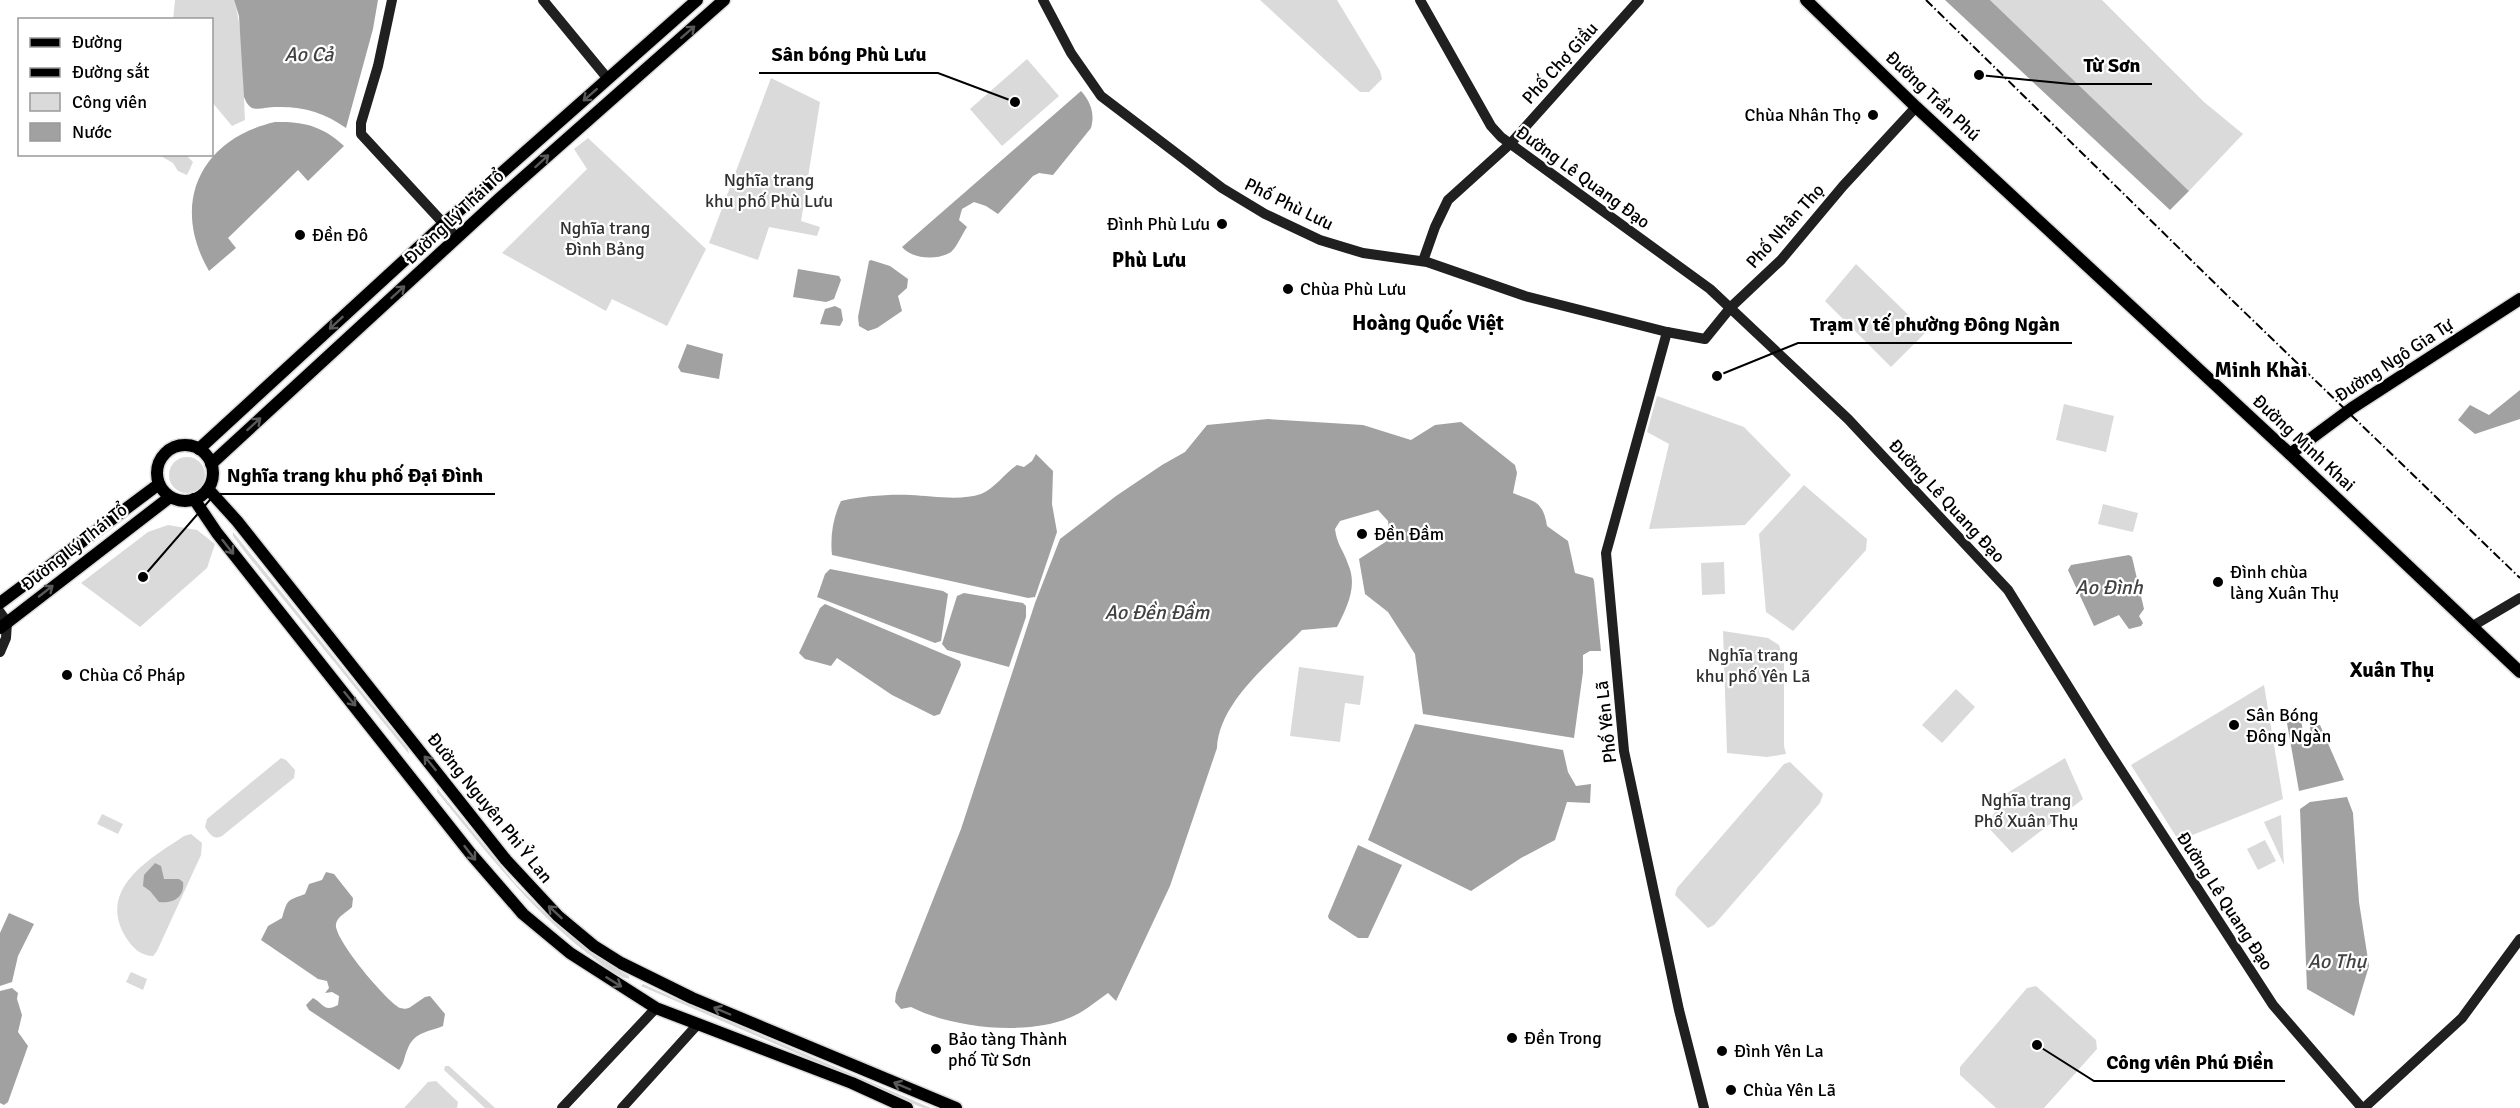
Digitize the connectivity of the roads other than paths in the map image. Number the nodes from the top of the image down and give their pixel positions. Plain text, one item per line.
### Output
1 (392, 0) edge
2 (543, 0) edge
3 (697, 0) edge
4 (724, 0) edge
5 (1043, 0) edge
6 (1420, 0) edge
7 (1639, 0) edge
8 (1806, 0) edge
9 (608, 78) junction
10 (619, 92) junction
11 (1916, 107) junction
12 (1510, 144) junction
13 (2036, 217) joint
14 (445, 223) junction
15 (457, 238) junction
16 (1423, 261) junction
17 (2520, 299) edge
18 (1731, 307) junction
19 (1667, 332) junction
20 (199, 449) junction
21 (2290, 454) junction
22 (211, 464) junction
23 (159, 483) junction
24 (208, 489) junction
25 (170, 496) junction
26 (194, 500) junction
27 (2520, 598) edge
28 (0, 603) edge
29 (2, 621) edge
30 (2471, 627) junction
31 (0, 651) edge
32 (2520, 672) edge
33 (2520, 939) edge
34 (656, 1008) junction
35 (698, 1024) junction
36 (562, 1108) edge
37 (622, 1108) edge
38 (907, 1108) edge
39 (956, 1108) edge
40 (1704, 1108) edge
41 (2363, 1108) edge

1 - 14 main road
2 - 9 main road
3 - 9 main road, Đường Lý Thái Tổ
10 -> 4 main road, Đường Lý Thái Tổ
5 - 16 main road, Phố Phù Lưu
6 - 12 main road, Đường Lê Quang Đạo
7 - 12 main road, Phố Chợ Giầu
8 - 11 main road, Đường Trần Phú
9 - 10 main road
9 -> 14 main road, Đường Lý Thái Tổ
15 -> 10 main road, Đường Lý Thái Tổ
11 - 13 main road, Đường Trần Phú
11 - 18 main road, Phố Nhân Thọ
12 - 16 main road, Phố Chợ Giầu
12 - 18 main road, Đường Lê Quang Đạo
13 - 21 main road, Đường Minh Khai
14 - 15 main road
14 -> 20 main road, Đường Lý Thái Tổ
22 -> 15 main road, Đường Lý Thái Tổ
16 - 19 main road, Phố Phù Lưu
17 - 21 main road, Đường Ngô Gia Tự
18 - 19 main road, Phố Nhân Thọ
18 - 41 main road, Đường Lê Quang Đạo
19 - 40 main road, Phố Yên Lã
20 - 22 main road
20 - 23 main road
21 - 30 main road, Đường Minh Khai
22 - 24 main road
23 - 25 main road
23 - 28 main road, Đường Lý Thái Tổ
24 - 26 main road
39 -> 24 main road, Đường Nguyên Phi Ỷ Lan
25 - 26 main road
29 -> 25 main road, Đường Lý Thái Tổ
26 -> 34 main road
27 - 30 main road
29 - 31 main road
30 - 32 main road, Đường Minh Khai
33 - 41 main road
34 - 35 main road
34 - 36 main road
35 - 37 main road
35 - 38 main road

